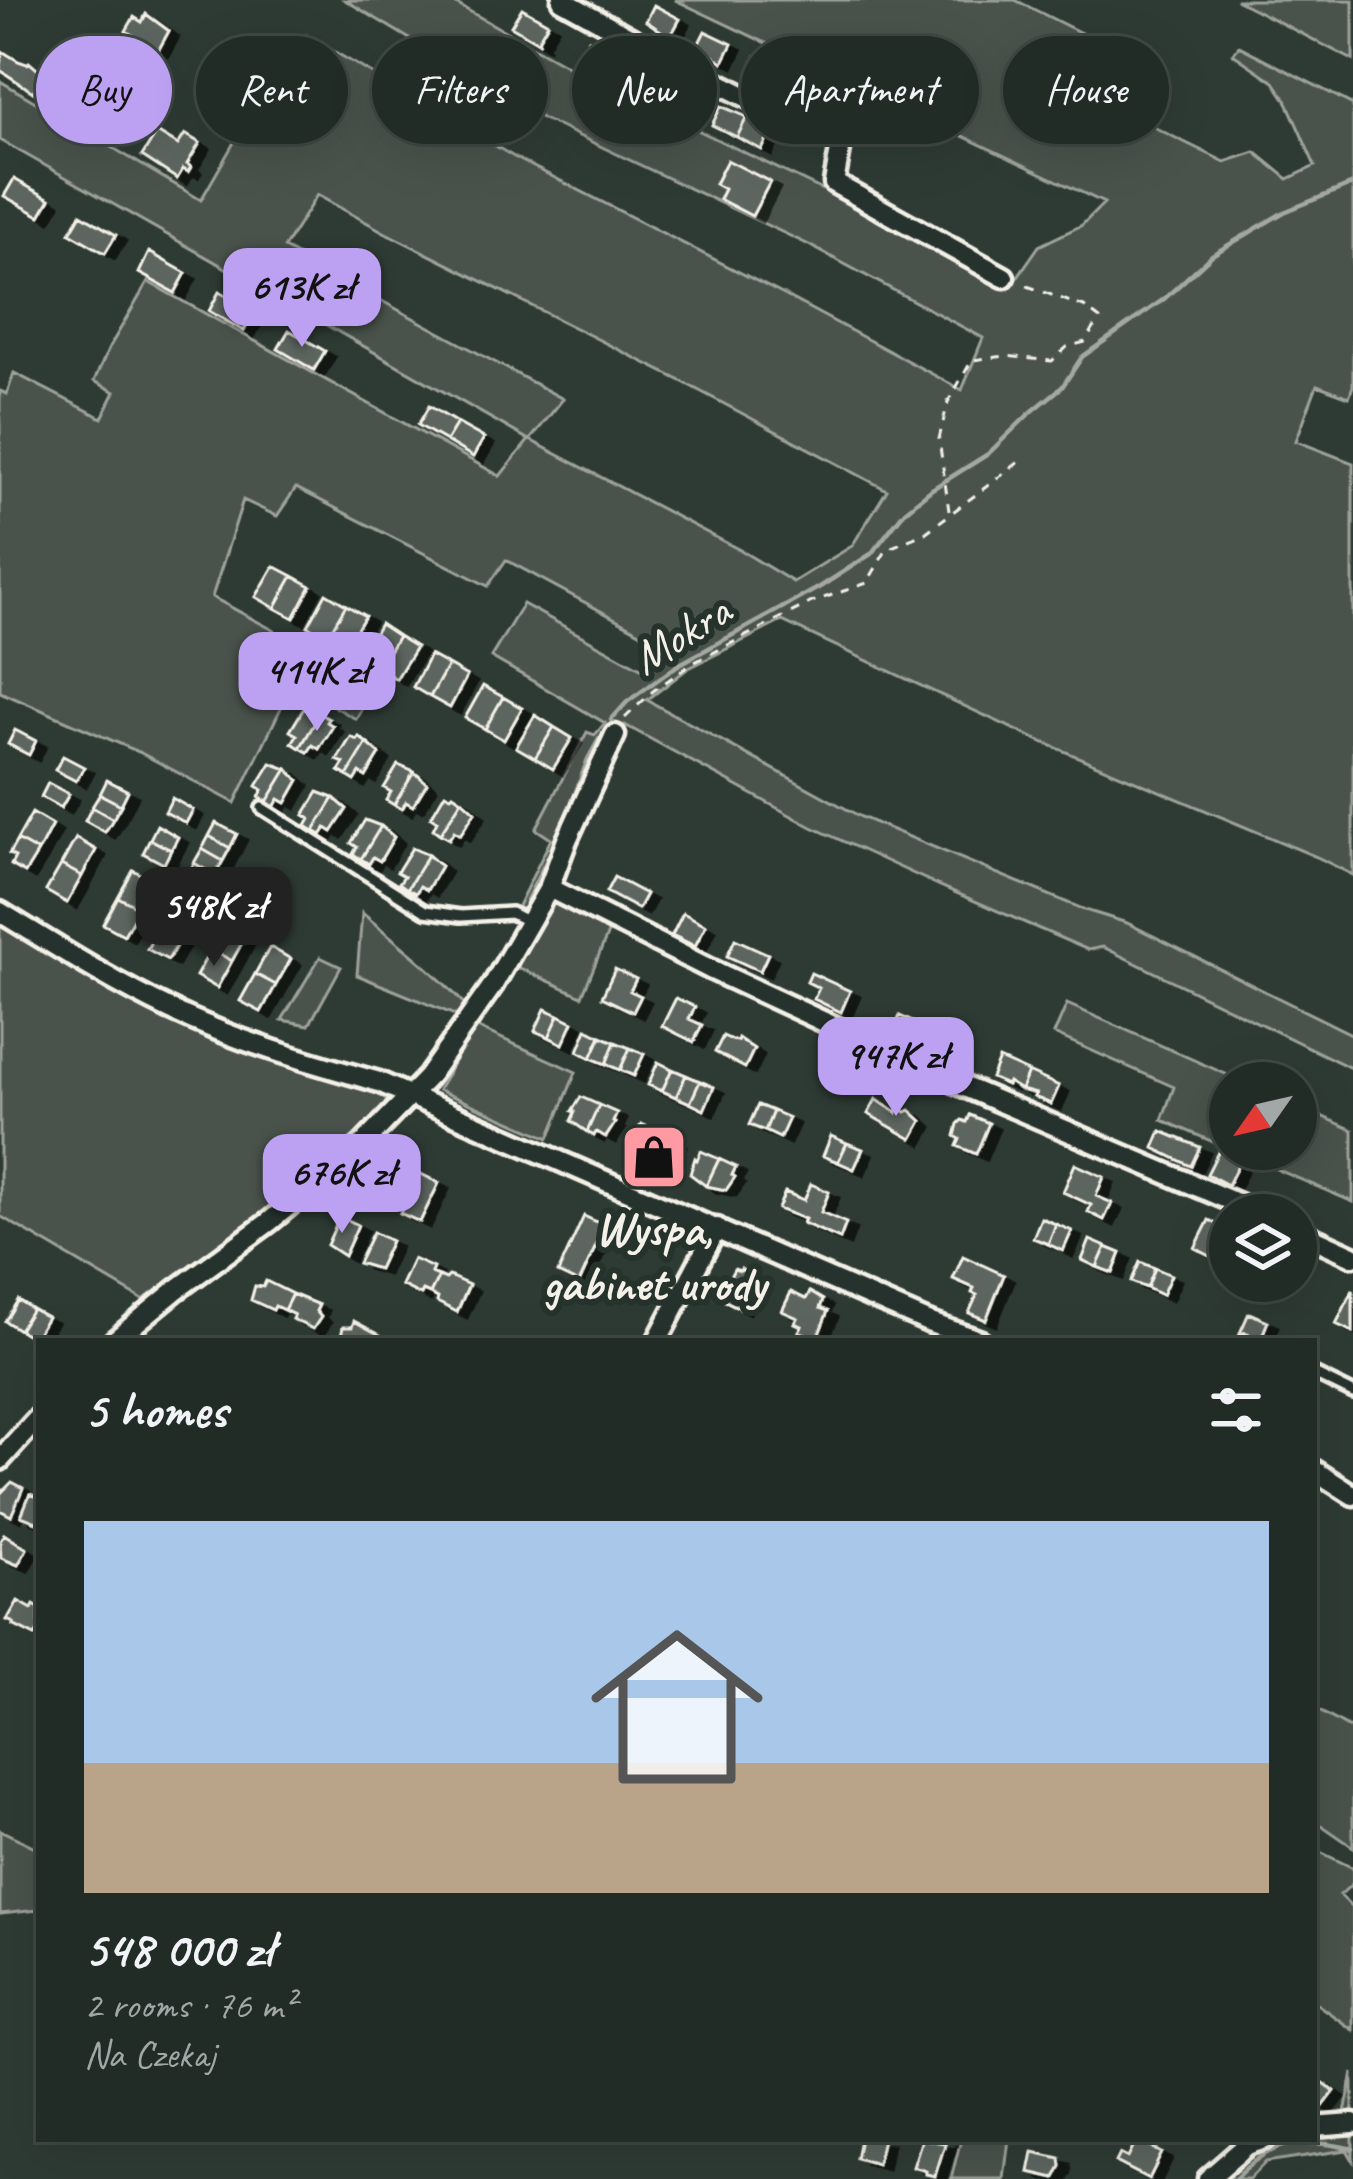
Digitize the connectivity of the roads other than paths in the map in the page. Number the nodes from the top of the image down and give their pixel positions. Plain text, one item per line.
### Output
1 (562, 0) edge
2 (1004, 277) road end
3 (615, 735) road end
4 (262, 808) dead end
5 (550, 888) junction
6 (0, 912) edge
7 (529, 922) junction
8 (411, 1096) junction
9 (1215, 1194) edge
10 (717, 1228) junction
11 (1317, 1240) edge
12 (1353, 1256) edge
13 (118, 1338) edge
14 (659, 1338) edge
15 (973, 1338) edge
16 (1317, 1375) edge
17 (1353, 1393) edge
18 (36, 1420) edge
19 (0, 1460) edge
20 (1317, 1471) edge
21 (1350, 1485) edge
22 (1353, 2124) edge
23 (1317, 2127) edge
24 (1256, 2142) edge
25 (1208, 2179) edge

1 - 2 street
3 - 5 street, Mokra
4 - 7 lane
5 - 7 street, Mokra
5 - 9 street
6 - 8 street
7 - 8 street, Mokra
8 - 10 street
8 - 13 street, Mokra
10 - 14 street
10 - 15 street
11 - 12 street
16 - 17 lane
18 - 19 street
20 - 21 street
22 - 23 street
24 - 25 street

